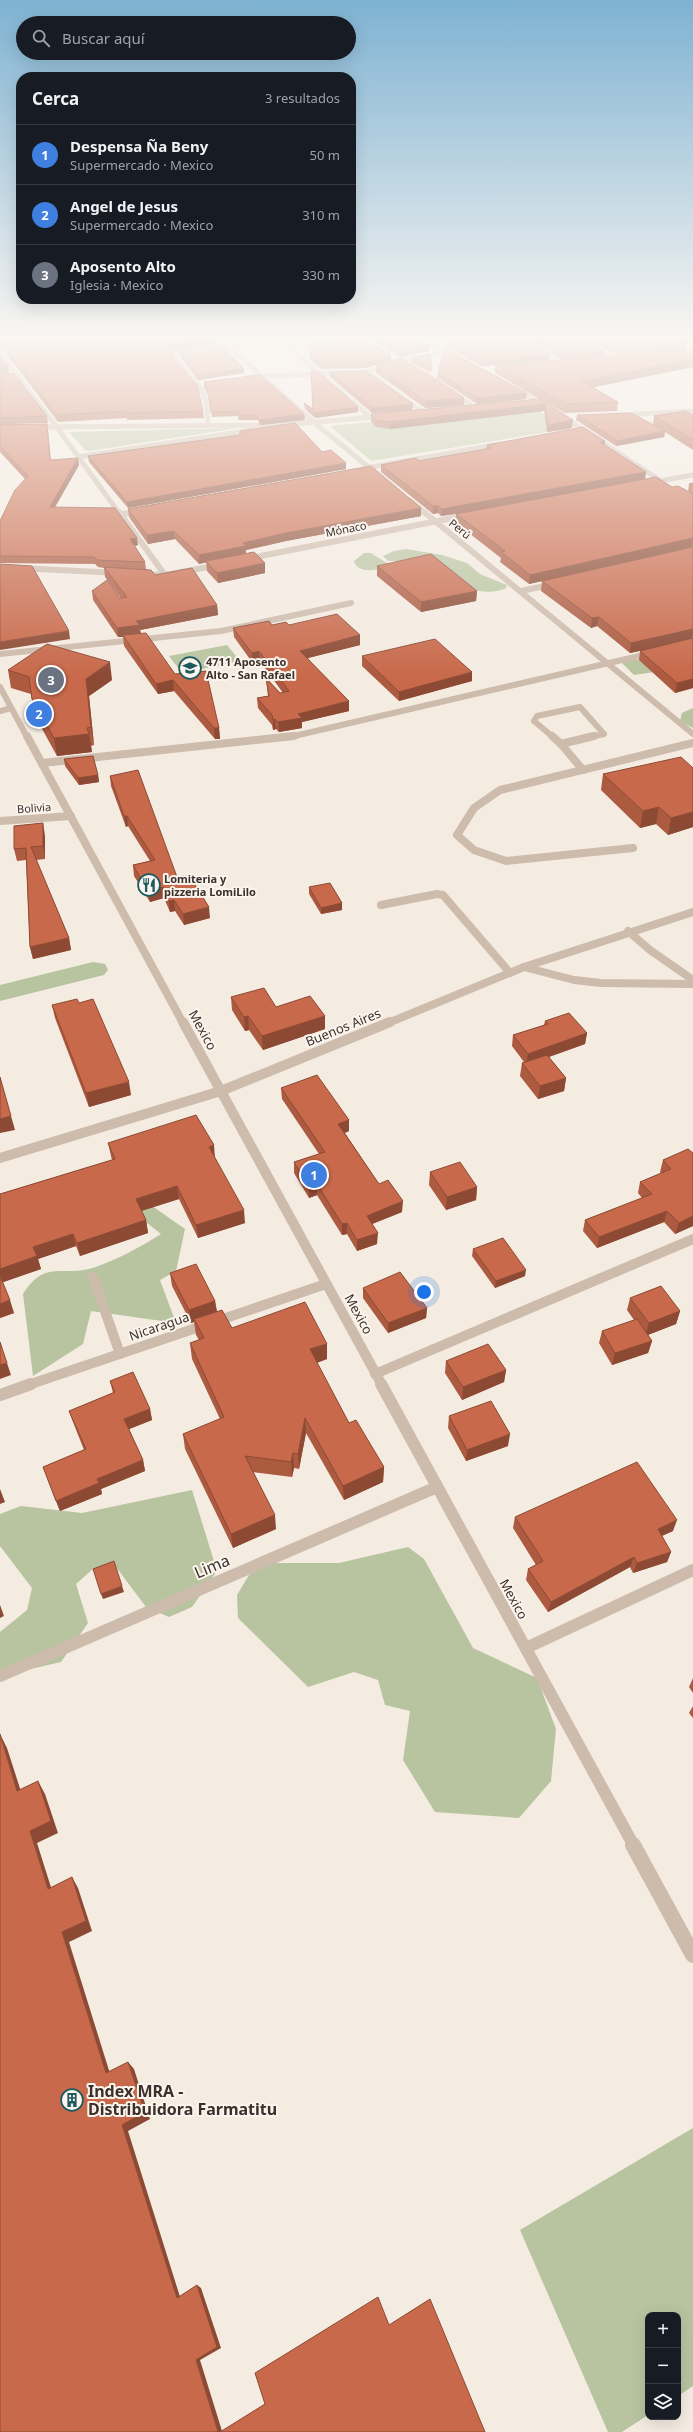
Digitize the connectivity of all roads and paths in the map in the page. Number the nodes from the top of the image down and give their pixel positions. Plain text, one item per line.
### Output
1 (73, 449) edge
2 (126, 449) edge
3 (347, 449) edge
4 (469, 449) edge
5 (612, 449) edge
6 (78, 457) junction
7 (369, 468) junction
8 (362, 469) edge
9 (693, 474) edge
10 (381, 478) edge
11 (662, 481) junction
12 (638, 485) edge
13 (668, 485) edge
14 (405, 497) edge
15 (145, 510) edge
16 (122, 514) junction
17 (474, 514) edge
18 (435, 521) junction
19 (242, 560) edge
20 (226, 563) edge
21 (0, 567) edge
22 (125, 573) edge
23 (133, 573) edge
24 (165, 575) junction
25 (558, 582) edge
26 (521, 591) junction
27 (351, 603) dead end
28 (662, 650) edge
29 (0, 654) edge
30 (609, 663) junction
31 (0, 687) edge
32 (11, 708) junction
33 (0, 711) edge
34 (693, 734) edge
35 (693, 743) edge
36 (561, 744) junction
37 (42, 764) junction
38 (583, 770) junction
39 (70, 816) junction
40 (0, 821) edge
41 (633, 848) dead end
42 (381, 905) dead end
43 (693, 912) edge
44 (628, 932) junction
45 (524, 967) junction
46 (510, 973) junction
47 (693, 980) edge
48 (693, 984) edge
49 (221, 1091) junction
50 (0, 1158) edge
51 (693, 1239) edge
52 (92, 1277) dead end
53 (326, 1284) junction
54 (120, 1354) junction
55 (375, 1374) junction
56 (0, 1395) edge
57 (437, 1487) junction
58 (693, 1570) edge
59 (526, 1648) junction
60 (0, 1676) edge
61 (693, 1955) edge

1 - 6 street
2 - 6 street
3 - 7 street
4 - 7 street
5 - 11 street
6 - 16 street
7 - 8 street
7 - 10 street
9 - 11 street
11 - 12 street
11 - 13 street
14 - 18 street, Perú
15 - 16 street
16 - 24 street
17 - 18 street, Mónaco
18 - 19 street, Mónaco
18 - 26 street, Perú
20 - 24 street
21 - 22 street
23 - 24 street
25 - 26 street
26 - 30 street, Perú
27 - 29 street
28 - 30 street
30 - 34 street, Perú
30 - 37 street
31 - 32 street, Mexico
32 - 33 street
32 - 37 street, Mexico
35 - 38 street
36 - 36 street
36 - 38 street
37 - 39 street, Mexico
38 - 41 street
39 - 40 street, Bolivia
39 - 49 street, Mexico
42 - 46 street
43 - 44 street, Buenos Aires
44 - 45 street, Buenos Aires
44 - 47 street
45 - 46 street, Buenos Aires
45 - 48 street
46 - 49 street, Buenos Aires
49 - 50 street, Buenos Aires
49 - 53 street, Mexico
51 - 55 street
52 - 54 street
53 - 54 street, Nicaragua
53 - 55 street, Mexico
54 - 56 street, Nicaragua
55 - 57 street, Mexico
57 - 59 street, Mexico
57 - 60 street, Lima
58 - 59 street
59 - 61 street, Mexico

